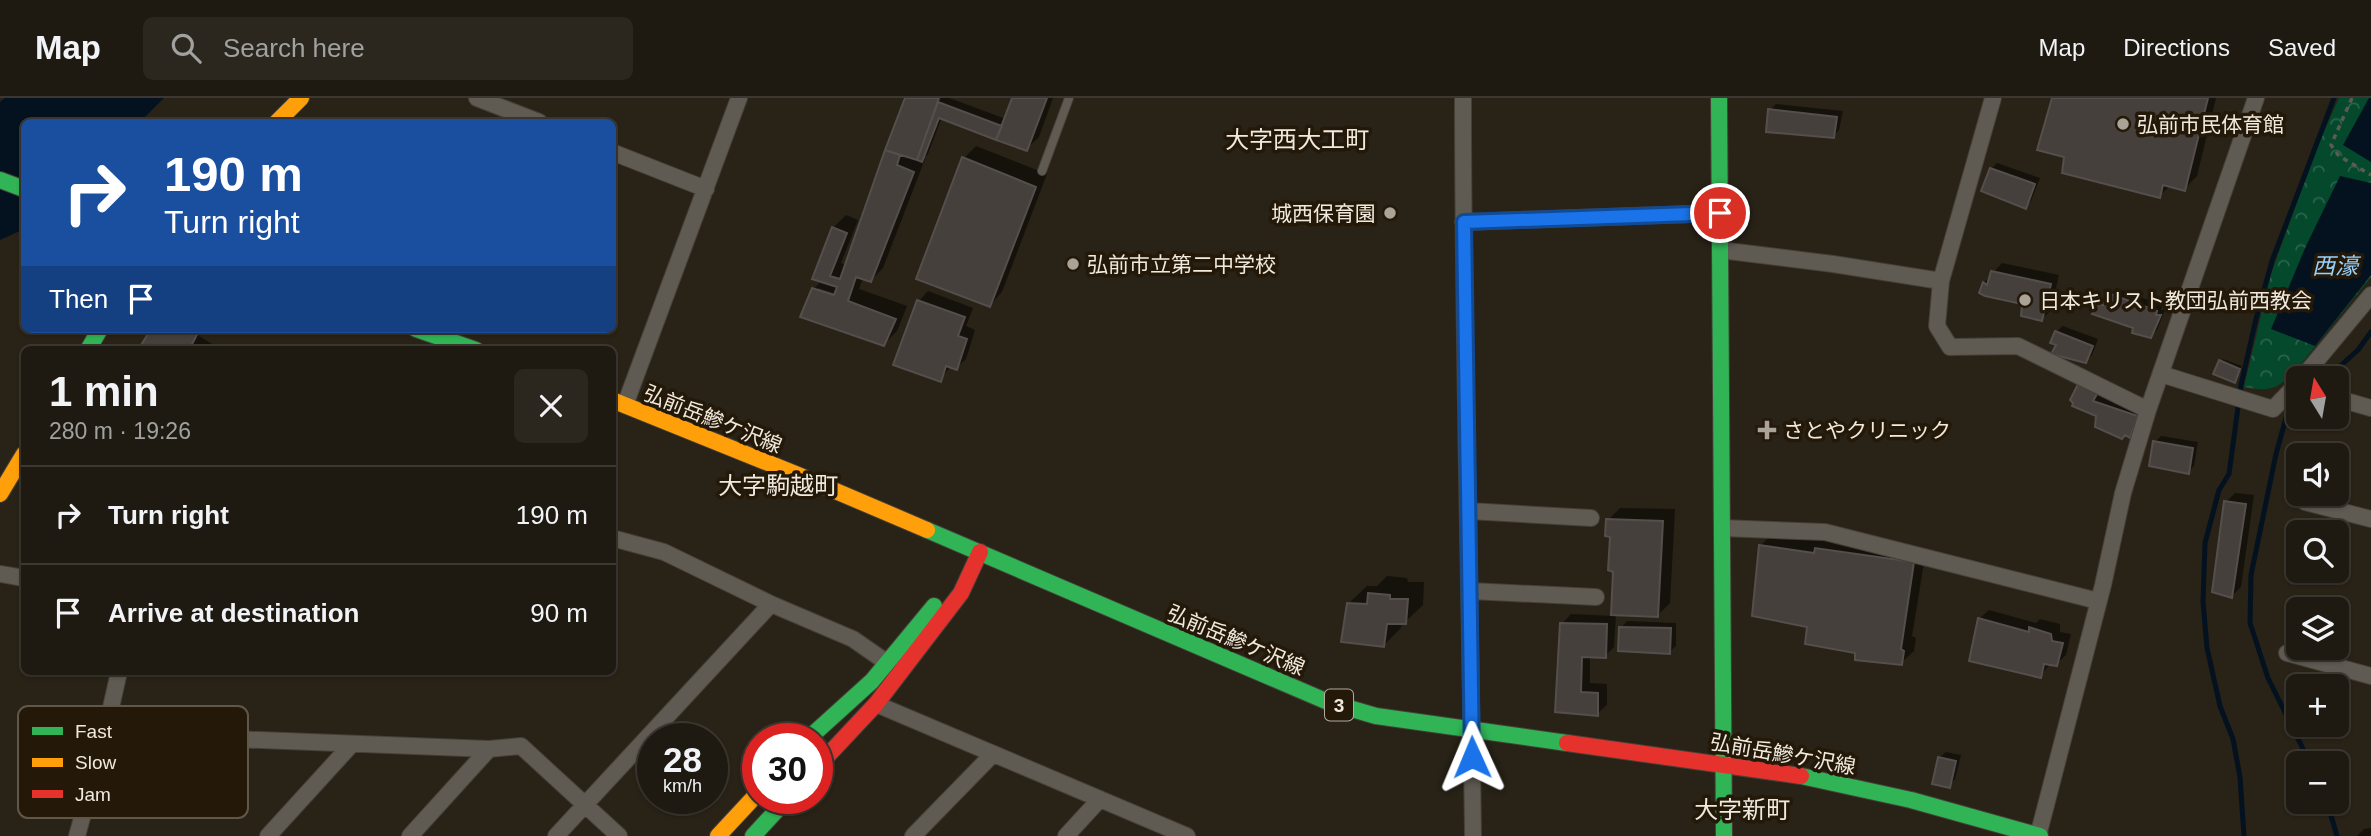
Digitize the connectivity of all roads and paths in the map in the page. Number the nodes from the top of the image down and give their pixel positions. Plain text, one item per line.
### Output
1 (301, 98) edge
2 (477, 98) edge
3 (739, 98) edge
4 (1069, 98) edge
5 (1464, 98) edge
6 (1719, 98) edge
7 (1993, 98) edge
8 (2256, 98) edge
9 (2352, 98) edge
10 (280, 119) edge
11 (531, 119) edge
12 (616, 154) edge
13 (1042, 171) dead end
14 (2371, 175) edge
15 (0, 180) edge
16 (21, 188) edge
17 (706, 189) junction
18 (1720, 213) junction
19 (1464, 222) junction
20 (1720, 250) junction
21 (1941, 281) junction
22 (2371, 295) edge
23 (427, 333) edge
24 (464, 346) edge
25 (2312, 366) edge
26 (2161, 374) junction
27 (2286, 395) edge
28 (2349, 402) edge
29 (619, 403) edge
30 (2371, 408) edge
31 (2148, 410) junction
32 (21, 459) edge
33 (0, 494) edge
34 (2321, 506) edge
35 (1469, 511) junction
36 (1591, 518) dead end
37 (2371, 519) edge
38 (1722, 528) junction
39 (616, 539) edge
40 (980, 552) junction
41 (0, 574) edge
42 (21, 578) edge
43 (1471, 591) junction
44 (1596, 597) dead end
45 (2098, 601) junction
46 (771, 604) junction
47 (2313, 660) edge
48 (886, 662) junction
49 (118, 675) edge
50 (2371, 676) edge
51 (876, 704) junction
52 (111, 706) edge
53 (824, 723) edge
54 (1472, 731) junction
55 (248, 740) edge
56 (351, 745) junction
57 (489, 749) junction
58 (833, 750) edge
59 (993, 754) junction
60 (1724, 764) junction
61 (1100, 799) junction
62 (584, 806) junction
63 (742, 810) edge
64 (773, 814) edge
65 (82, 818) edge
66 (77, 836) edge
67 (268, 836) edge
68 (410, 836) edge
69 (556, 836) edge
70 (619, 836) edge
71 (718, 836) edge
72 (753, 836) edge
73 (913, 836) edge
74 (1066, 836) edge
75 (1187, 836) edge
76 (1473, 836) edge
77 (1724, 836) edge
78 (2039, 836) edge

1 - 10 main road
2 - 11 street
3 - 17 street
4 - 13 lane
5 - 19 street
6 - 18 main road
7 - 21 street
8 - 26 street
9 - 14 path
12 - 17 street
15 - 16 main road
17 - 29 street
18 - 19 street
18 - 20 main road
19 - 35 street
20 - 21 street
20 - 38 main road
21 - 31 street
22 - 25 street
23 - 24 main road
26 - 27 street
26 - 31 street
28 - 30 street
29 - 40 main road, 弘前岳鰺ケ沢線 / 3
31 - 45 street
32 - 33 main road
34 - 37 street
35 - 36 street
35 - 43 street
38 - 45 street
38 - 60 main road
39 - 46 street
40 - 48 main road
40 - 51 main road
40 - 54 main road, 弘前岳鰺ケ沢線 / 3
41 - 42 street
43 - 44 street
43 - 54 street
45 - 78 street
46 - 48 street
46 - 62 street
47 - 50 street
48 - 53 main road
49 - 52 street
51 - 58 main road
51 - 59 street
54 - 60 main road, 弘前岳鰺ケ沢線 / 3
54 - 76 street
55 - 56 street
56 - 57 street
56 - 67 street
57 - 62 street
57 - 68 street
59 - 61 street
59 - 73 street
60 - 77 main road
60 - 78 main road, 弘前岳鰺ケ沢線 / 3
61 - 74 street
61 - 75 street
62 - 69 street
62 - 70 street
63 - 71 main road
64 - 72 main road
65 - 66 street

